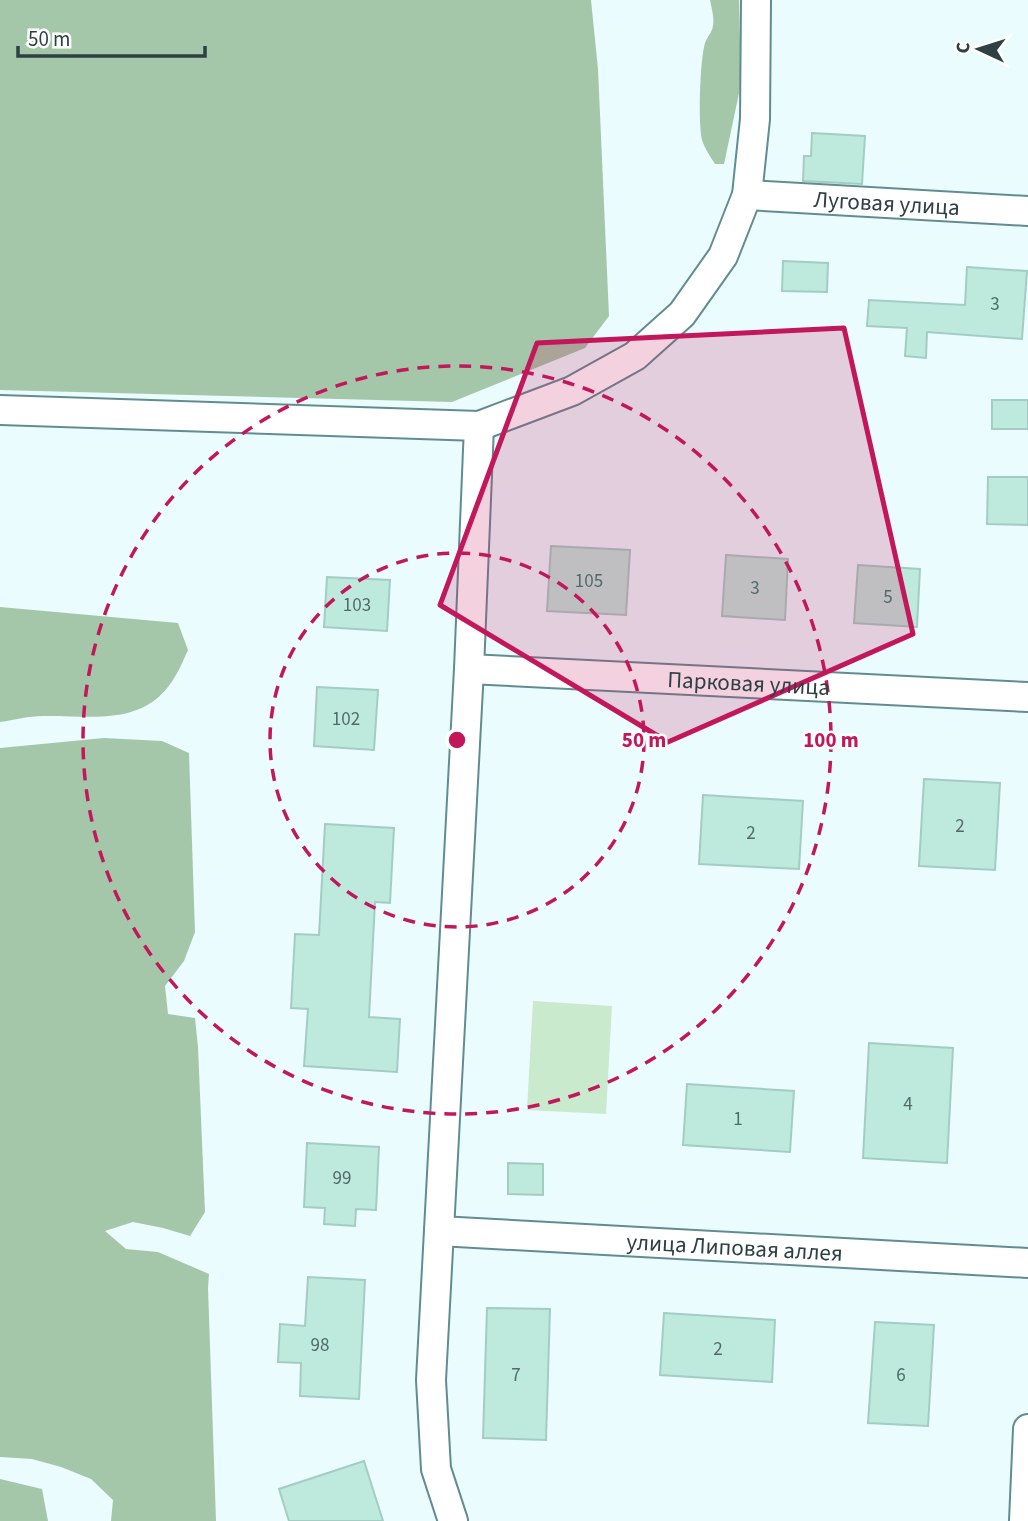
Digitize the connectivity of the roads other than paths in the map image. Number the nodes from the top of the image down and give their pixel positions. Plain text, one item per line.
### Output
1 (756, 0) edge
2 (747, 195) junction
3 (1028, 211) edge
4 (0, 410) edge
5 (478, 426) junction
6 (469, 669) junction
7 (1028, 697) edge
8 (439, 1231) junction
9 (1028, 1263) edge
10 (1028, 1429) edge
11 (453, 1521) edge
12 (1024, 1521) edge

1 - 2 street
2 - 3 street, Луговая улица
2 - 5 street
4 - 5 street
5 - 6 street
6 - 7 street, Парковая улица
6 - 8 street
8 - 9 street, улица Липовая аллея
8 - 11 street
10 - 12 street

